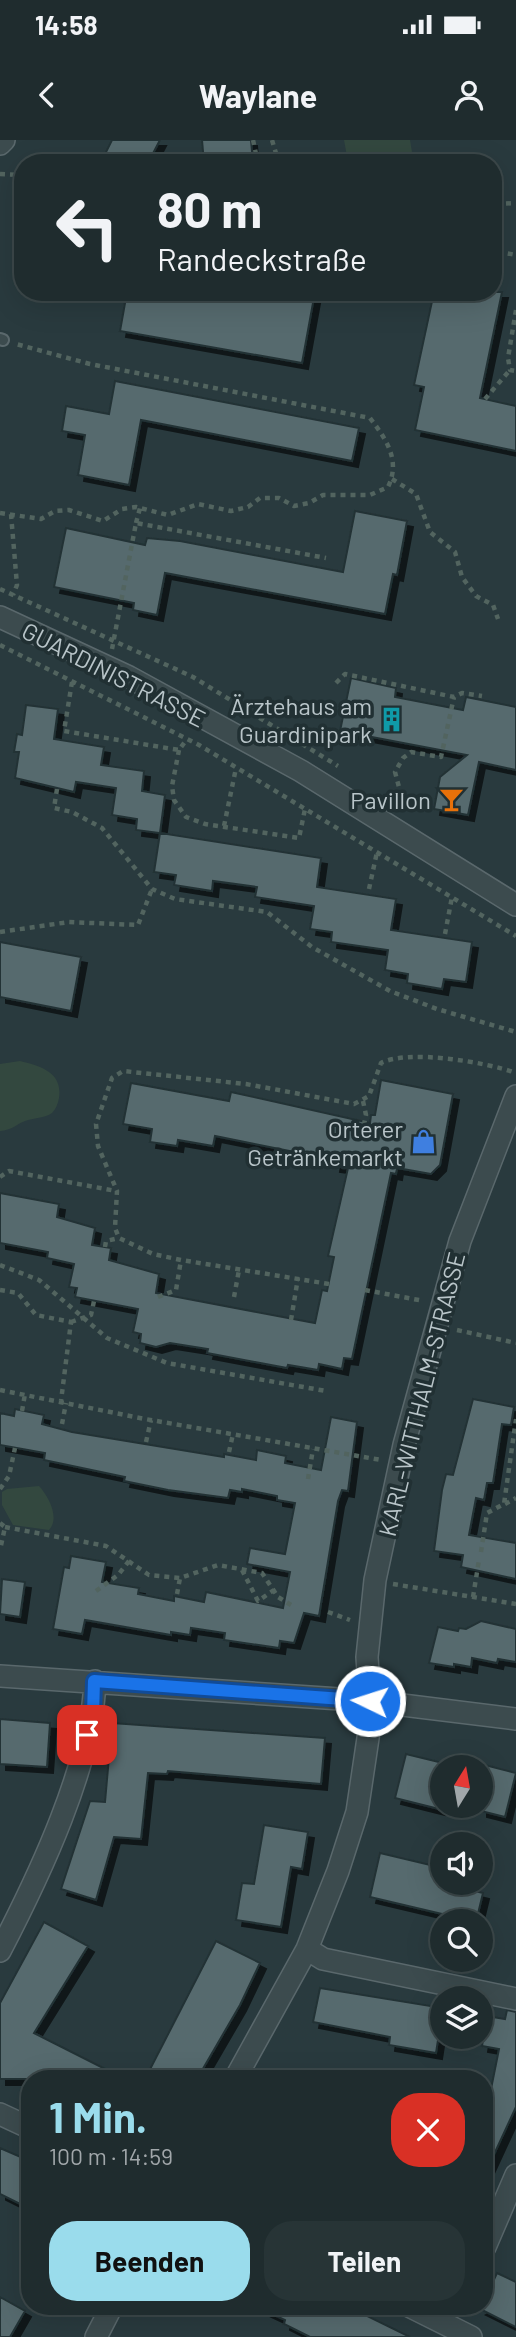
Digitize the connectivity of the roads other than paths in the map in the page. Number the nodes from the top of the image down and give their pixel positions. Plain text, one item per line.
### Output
1 (4, 140) edge
2 (0, 144) edge
3 (0, 617) edge
4 (516, 905) edge
5 (516, 1096) edge
6 (0, 1676) edge
7 (94, 1681) junction
8 (370, 1701) junction
9 (516, 1719) edge
10 (307, 1949) junction
11 (0, 1951) edge
12 (516, 1999) edge
13 (240, 2070) edge
14 (0, 2114) edge
15 (21, 2124) edge
16 (515, 2179) edge
17 (493, 2229) edge
18 (107, 2315) edge
19 (450, 2315) edge
20 (96, 2337) edge
21 (471, 2337) edge

1 - 2 street
3 - 4 street, GUARDINISTRASSE
5 - 8 street, KARL-WITTHALM-STRASSE
6 - 7 street
7 - 8 street
7 - 11 street
8 - 9 street
8 - 10 street, KARL-WITTHALM-STRASSE
10 - 12 street
10 - 13 street, KARL-WITTHALM-STRASSE
14 - 15 street
16 - 17 street
18 - 20 street
19 - 21 street

